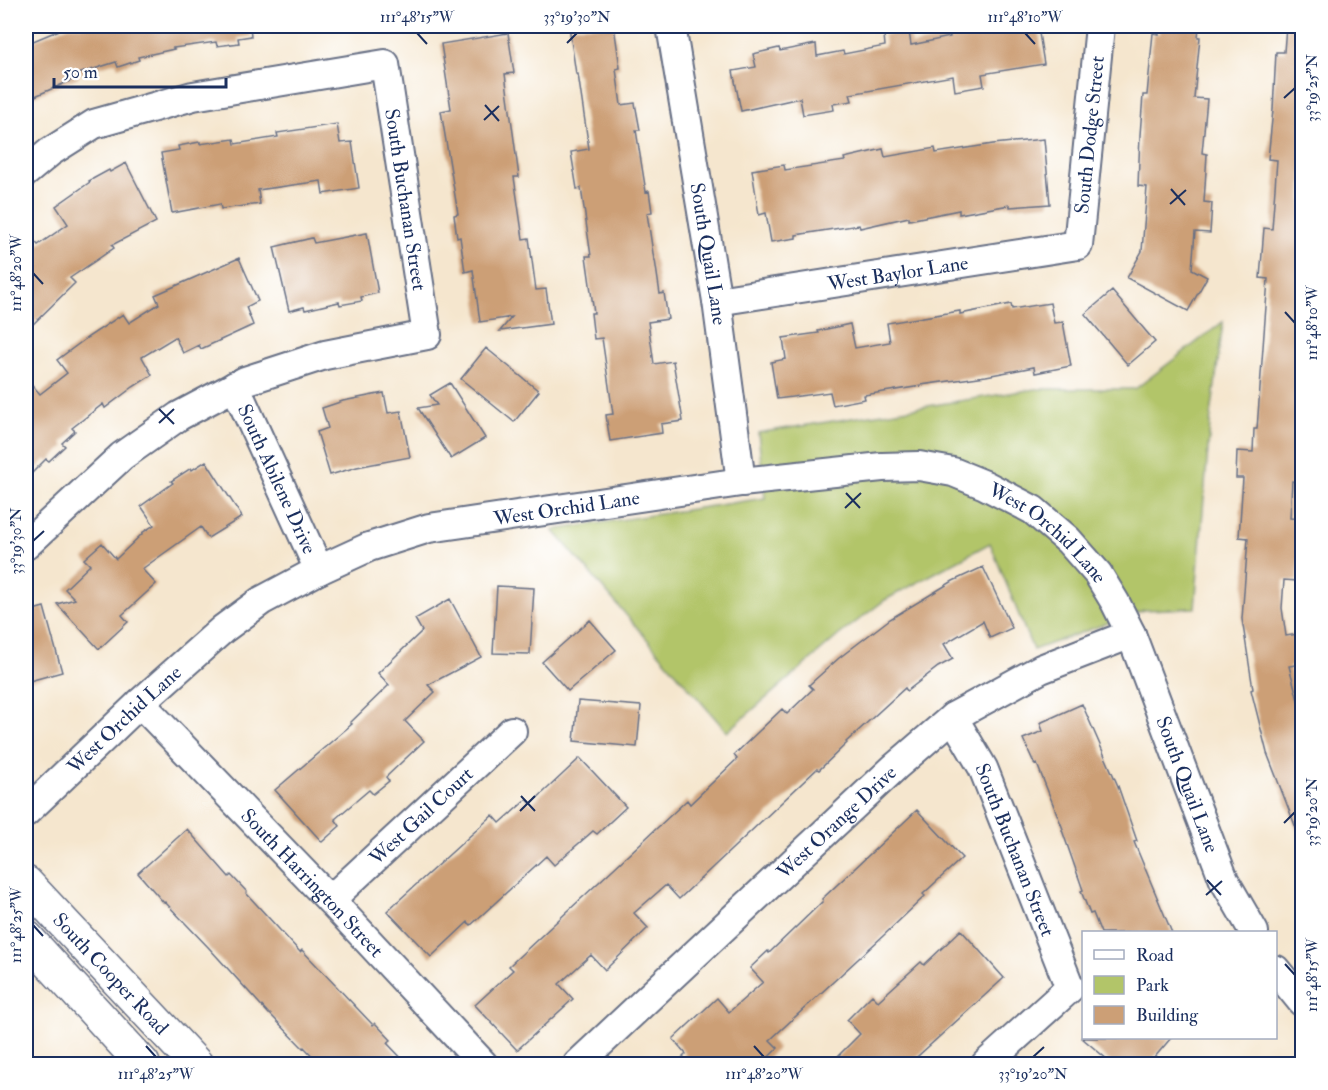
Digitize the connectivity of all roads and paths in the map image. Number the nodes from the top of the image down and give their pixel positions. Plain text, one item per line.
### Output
1 (672, 26) edge
2 (1100, 26) edge
3 (26, 172) edge
4 (1078, 245) joint
5 (717, 301) junction
6 (235, 386) junction
7 (741, 482) junction
8 (26, 545) edge
9 (319, 570) junction
10 (1131, 634) junction
11 (140, 703) junction
12 (953, 717) junction
13 (512, 731) dead end
14 (26, 812) edge
15 (26, 883) edge
16 (330, 900) junction
17 (1253, 931) edge
18 (26, 937) edge
19 (1277, 972) edge
20 (1302, 1002) edge
21 (143, 1065) edge
22 (196, 1065) edge
23 (483, 1065) edge
24 (578, 1065) edge
25 (986, 1065) edge

1 - 5 street, South Quail Lane
2 - 4 street, South Dodge Street
3 - 6 street, South Buchanan Street
4 - 5 street, West Baylor Lane
5 - 7 street, South Quail Lane
6 - 8 street
6 - 9 street, South Abilene Drive
7 - 9 street, West Orchid Lane
7 - 10 street, West Orchid Lane
9 - 11 street, West Orchid Lane
10 - 12 street, West Orange Drive
10 - 17 street, South Quail Lane
11 - 14 street, West Orchid Lane
11 - 16 street, South Harrington Street
12 - 24 street, West Orange Drive
12 - 25 street, South Buchanan Street
13 - 16 street, West Gail Court
15 - 22 main road, South Cooper Road
16 - 23 street, South Harrington Street
18 - 21 main road, South Cooper Road
19 - 20 street

